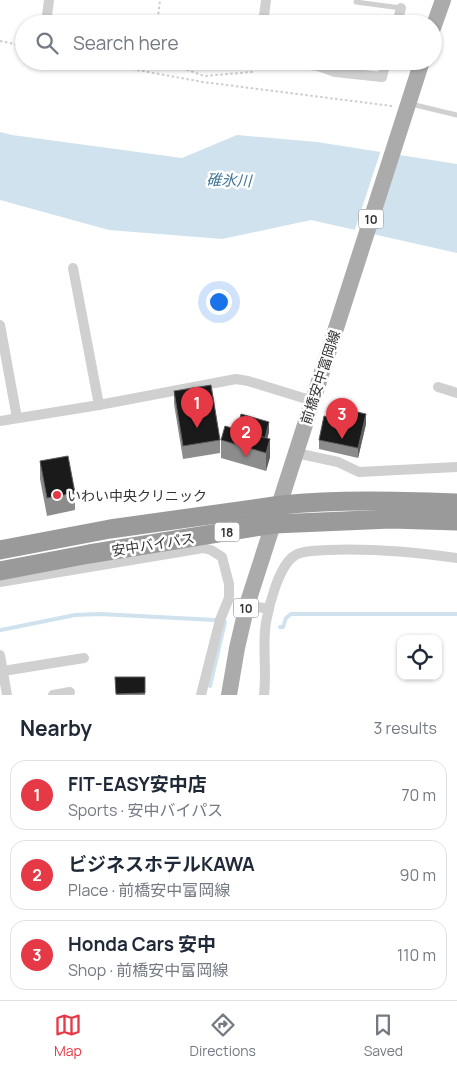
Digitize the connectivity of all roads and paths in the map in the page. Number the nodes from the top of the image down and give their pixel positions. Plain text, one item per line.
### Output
1 (49, 0) edge
2 (160, 0) edge
3 (266, 0) edge
4 (443, 0) edge
5 (356, 2) dead end
6 (401, 8) joint
7 (47, 15) edge
8 (158, 15) edge
9 (264, 15) edge
10 (399, 15) edge
11 (438, 15) edge
12 (0, 41) edge
13 (15, 44) edge
14 (137, 70) edge
15 (188, 70) edge
16 (252, 70) edge
17 (329, 70) edge
18 (384, 70) edge
19 (418, 70) edge
20 (204, 76) junction
21 (203, 82) junction
22 (403, 107) junction
23 (457, 114) edge
24 (73, 268) dead end
25 (0, 325) edge
26 (438, 387) dead end
27 (457, 393) edge
28 (313, 401) junction
29 (99, 406) junction
30 (17, 418) junction
31 (0, 421) edge
32 (296, 453) junction
33 (457, 466) edge
34 (457, 503) edge
35 (280, 505) junction
36 (457, 521) edge
37 (274, 524) junction
38 (187, 544) junction
39 (0, 550) edge
40 (457, 558) edge
41 (0, 571) edge
42 (0, 582) edge
43 (247, 605) junction
44 (268, 609) junction
45 (0, 655) edge
46 (84, 658) dead end
47 (3, 671) junction
48 (70, 692) dead end
49 (7, 695) edge
50 (52, 695) edge
51 (201, 695) edge
52 (229, 695) edge
53 (264, 695) edge

1 - 7 street
2 - 8 path
3 - 9 street
4 - 11 main road
5 - 6 lane
6 - 10 street
12 - 13 path
14 - 21 path
15 - 20 path
16 - 20 path
17 - 18 street
19 - 22 main road, 前橋安中富岡線 / 10
20 - 21 path
21 - 22 path
22 - 23 lane
22 - 28 main road, 前橋安中富岡線 / 10
24 - 29 street
25 - 30 street
26 - 27 street
28 - 29 street
28 - 32 main road, 前橋安中富岡線 / 10
29 - 30 street
30 - 31 street
32 - 33 street
32 - 35 main road, 前橋安中富岡線 / 10
34 - 35 highway, 安中バイパス / 18
35 - 37 main road, 前橋安中富岡線 / 10
35 - 39 highway, 安中バイパス / 18
36 - 37 highway, 安中バイパス / 18
37 - 38 highway, 安中バイパス / 18
37 - 43 main road, 前橋安中富岡線 / 10
38 - 41 highway, 安中バイパス / 18
38 - 42 street
38 - 51 street
40 - 44 street
43 - 44 street
43 - 52 main road, 前橋安中富岡線 / 10
44 - 53 street
45 - 47 street
46 - 47 street
47 - 49 street
48 - 50 street

